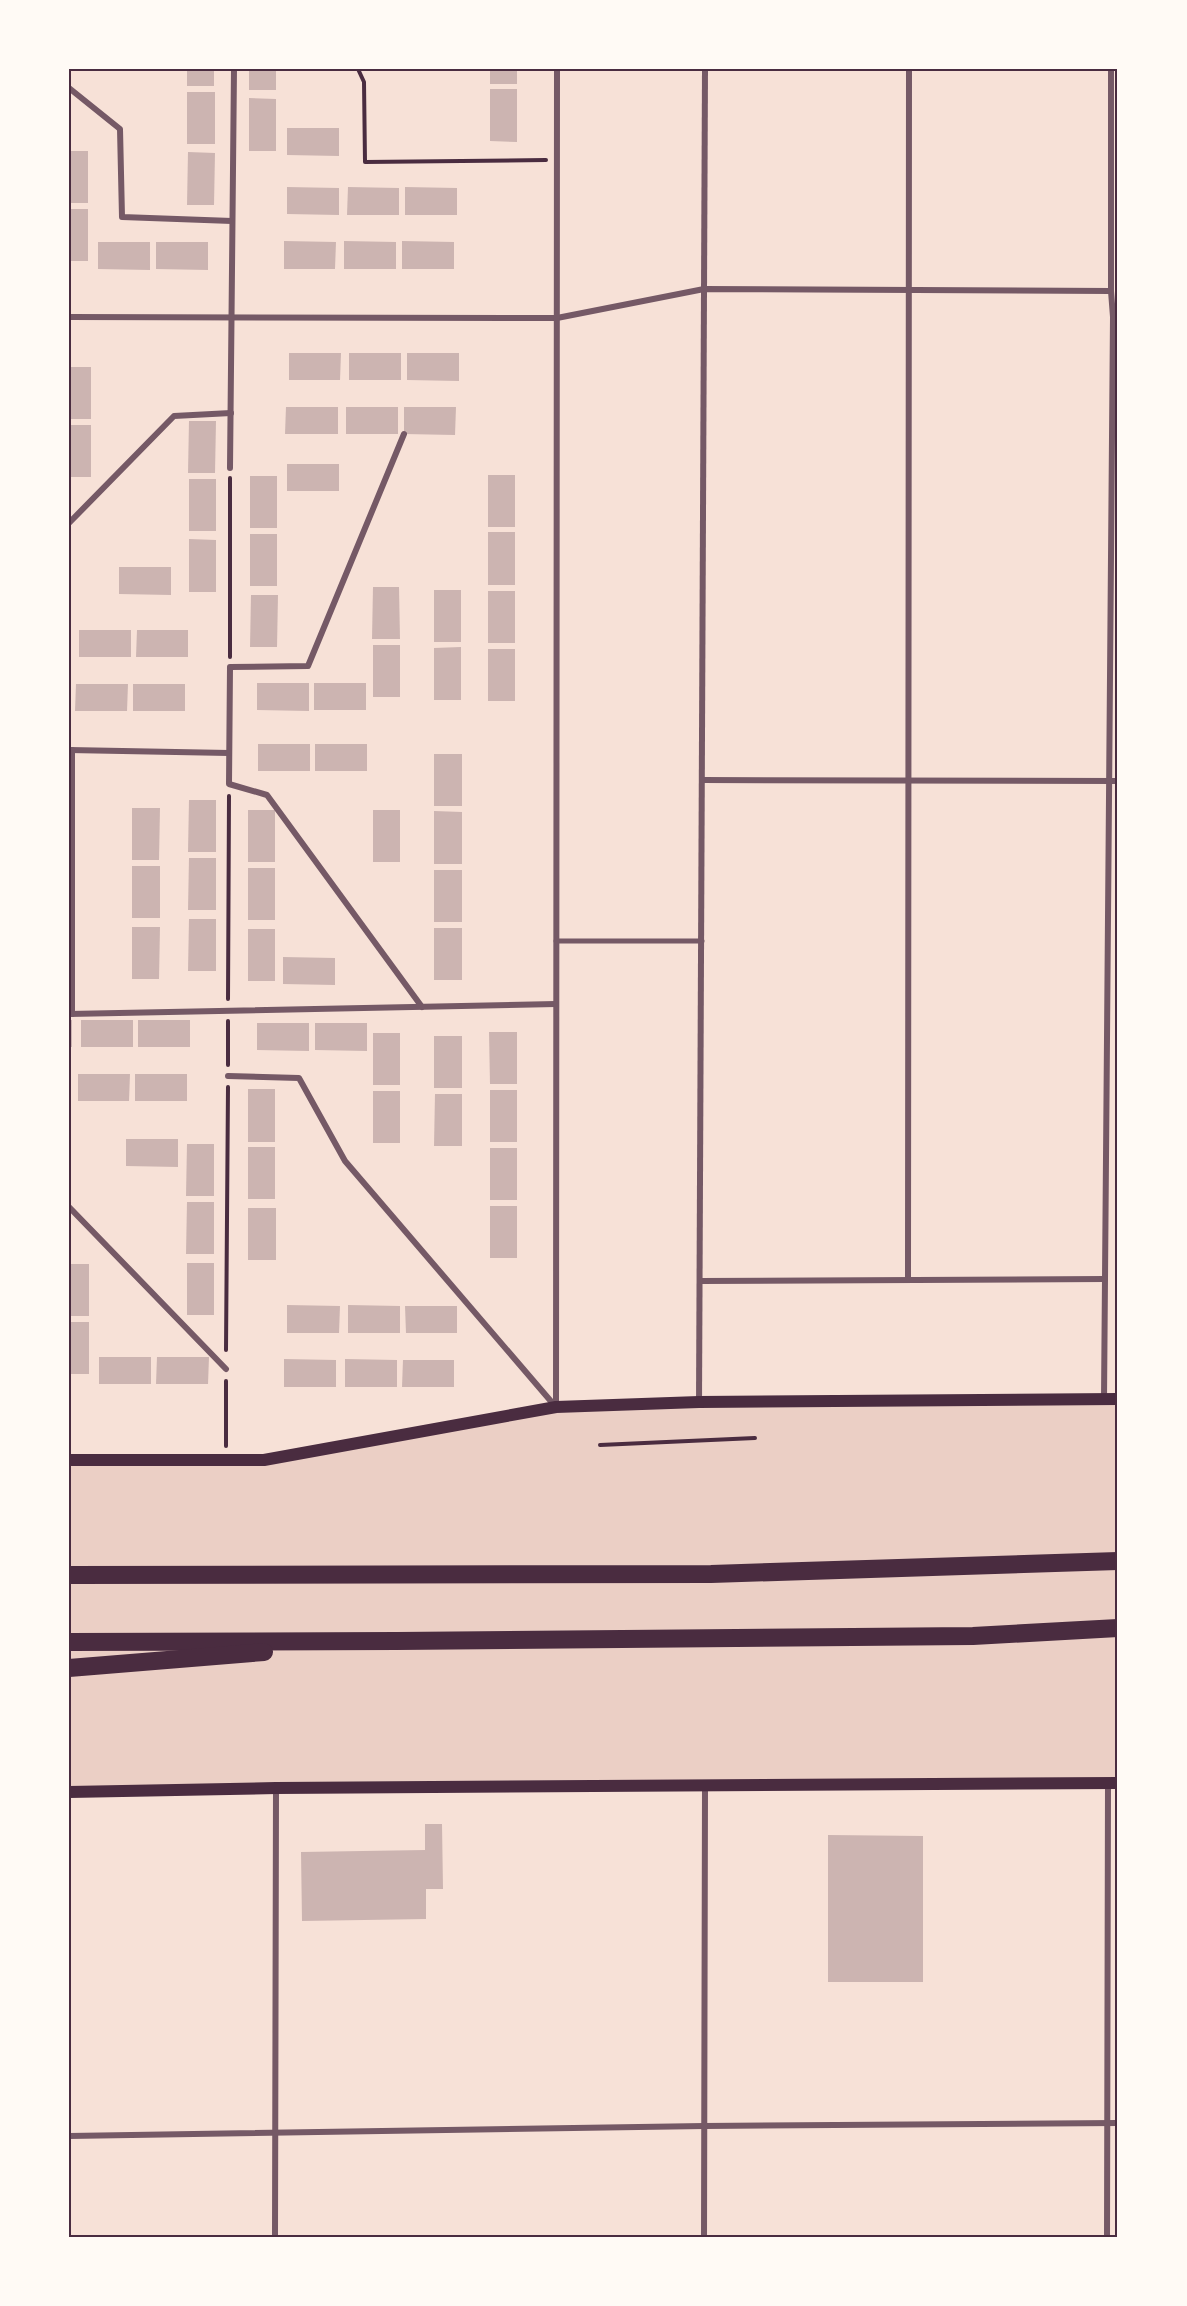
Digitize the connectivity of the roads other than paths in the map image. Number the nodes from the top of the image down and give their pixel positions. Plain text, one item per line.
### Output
1 (234, 69) edge
2 (557, 69) edge
3 (705, 69) edge
4 (909, 69) edge
5 (1112, 69) edge
6 (69, 88) edge
7 (232, 221) junction
8 (704, 290) junction
9 (909, 290) junction
10 (1111, 291) junction
11 (69, 317) edge
12 (231, 317) junction
13 (1115, 317) edge
14 (557, 318) junction
15 (231, 413) junction
16 (404, 434) dead end
17 (230, 468) road end
18 (69, 523) edge
19 (70, 750) edge
20 (230, 753) junction
21 (702, 780) junction
22 (1109, 781) junction
23 (1118, 781) edge
24 (908, 782) junction
25 (556, 940) junction
26 (702, 941) junction
27 (556, 1005) junction
28 (422, 1007) junction
29 (71, 1014) edge
30 (228, 1076) road end
31 (69, 1207) edge
32 (1105, 1279) junction
33 (908, 1280) junction
34 (700, 1281) junction
35 (226, 1369) road end
36 (1118, 1399) edge
37 (1104, 1400) junction
38 (699, 1402) junction
39 (556, 1407) junction
40 (69, 1460) edge
41 (1118, 1561) edge
42 (69, 1565) edge
43 (69, 1575) edge
44 (154, 1575) junction
45 (1118, 1628) edge
46 (397, 1641) junction
47 (69, 1642) edge
48 (69, 1668) edge
49 (1113, 1784) edge
50 (705, 1787) junction
51 (276, 1788) junction
52 (69, 1792) edge
53 (1107, 2122) junction
54 (1118, 2122) edge
55 (704, 2126) junction
56 (276, 2132) junction
57 (69, 2136) edge
58 (275, 2237) edge
59 (704, 2237) edge
60 (1107, 2237) edge

1 - 7 street
2 - 14 street
3 - 8 street
4 - 9 street
5 - 10 street
6 - 7 street
7 - 12 street
8 - 9 street
8 - 14 street
8 - 21 street
9 - 10 street
9 - 24 street
10 - 13 street
11 - 12 street
12 - 14 street
12 - 15 street
13 - 22 street
14 - 25 street
15 - 17 street
15 - 18 street
16 - 20 street
19 - 20 street
19 - 29 street
20 - 28 street
21 - 24 street
21 - 26 street
22 - 23 street
22 - 24 street
22 - 32 street
24 - 33 street
25 - 26 street
25 - 27 street
26 - 34 street
27 - 28 street
27 - 39 street
28 - 29 street
30 - 39 street
31 - 35 street
32 - 33 street
32 - 37 street
33 - 34 street
34 - 38 street
36 - 37 main road
37 - 38 main road
38 - 39 main road
39 - 40 main road
41 - 44 highway
42 - 44 highway
43 - 44 highway
45 - 46 highway
46 - 47 highway
46 - 48 highway
49 - 50 main road
49 - 53 street
50 - 51 main road
50 - 55 street
51 - 52 main road
51 - 56 street
53 - 54 street
53 - 55 street
53 - 60 street
55 - 56 street
55 - 59 street
56 - 57 street
56 - 58 street

